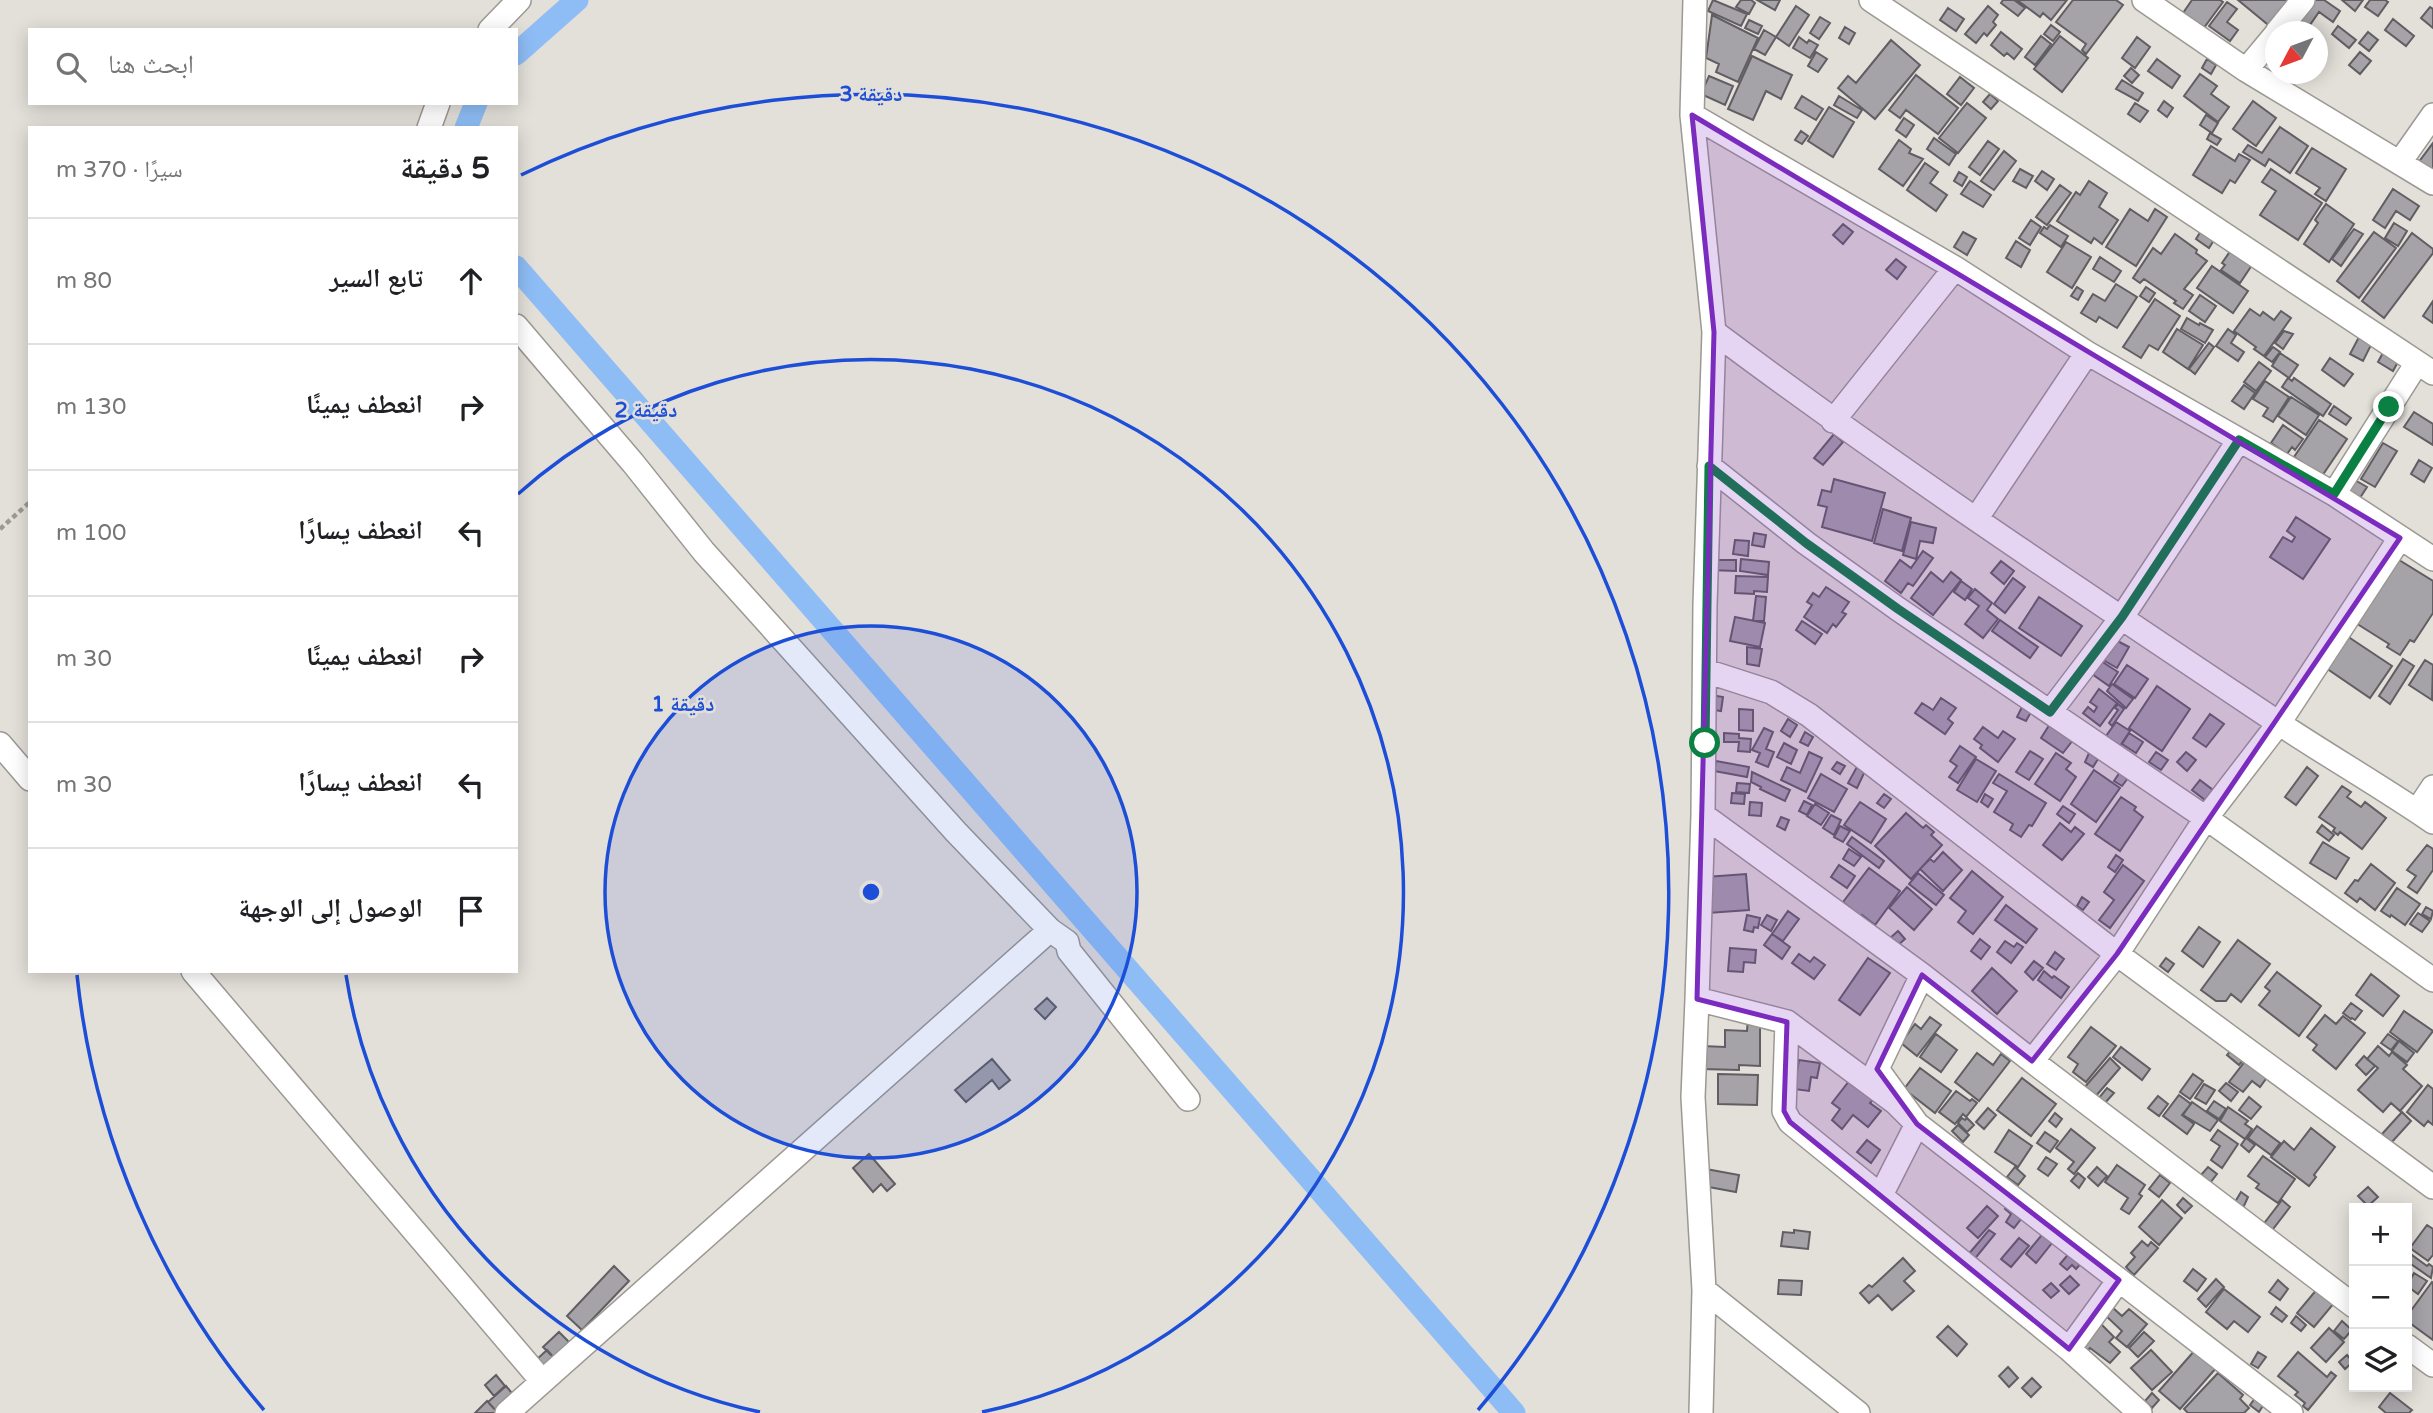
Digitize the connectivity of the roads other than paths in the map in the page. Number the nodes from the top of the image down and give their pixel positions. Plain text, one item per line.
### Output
1 (519, 0) edge
2 (1695, 0) edge
3 (1871, 0) edge
4 (2144, 0) edge
5 (2303, 0) edge
6 (2286, 21) edge
7 (492, 28) edge
8 (2265, 47) edge
9 (2246, 70) junction
10 (437, 105) edge
11 (2433, 115) edge
12 (1692, 116) junction
13 (430, 126) edge
14 (2400, 162) junction
15 (2433, 183) edge
16 (1955, 268) junction
17 (518, 328) edge
18 (1714, 332) junction
19 (2087, 353) junction
20 (2425, 368) edge
21 (1833, 421) junction
22 (2239, 440) junction
23 (1709, 466) junction
24 (2334, 494) junction
25 (1976, 519) junction
26 (2400, 538) junction
27 (2433, 559) edge
28 (2122, 617) junction
29 (1706, 670) junction
30 (2050, 712) junction
31 (2279, 723) junction
32 (0, 744) edge
33 (28, 777) edge
34 (2433, 787) edge
35 (1703, 815) junction
36 (2425, 817) edge
37 (2206, 818) junction
38 (1051, 930) junction
39 (2117, 954) junction
40 (2430, 972) edge
41 (195, 973) edge
42 (1922, 975) junction
43 (1697, 999) junction
44 (1787, 1022) junction
45 (2032, 1061) junction
46 (1188, 1099) dead end
47 (1917, 1124) junction
48 (2433, 1187) edge
49 (1881, 1195) junction
50 (2119, 1280) junction
51 (1704, 1290) junction
52 (2349, 1302) edge
53 (2068, 1349) junction
54 (2412, 1350) edge
55 (2433, 1365) edge
56 (542, 1381) junction
57 (507, 1413) edge
58 (1701, 1413) edge
59 (1858, 1413) edge
60 (2140, 1413) edge
61 (2291, 1413) edge

1 - 7 street
2 - 12 street
3 - 20 street
4 - 9 street
5 - 6 street
8 - 9 street
9 - 14 street
10 - 13 street
11 - 14 street
12 - 16 street
12 - 18 street
14 - 15 street
16 - 19 street
16 - 21 street
17 - 38 street
18 - 21 street
18 - 23 street
19 - 22 street
19 - 25 street
20 - 24 street
21 - 25 street
22 - 24 street
22 - 28 street
23 - 29 street
23 - 30 street
24 - 26 street
25 - 28 street
26 - 27 street
26 - 31 street
28 - 30 street
28 - 31 street
29 - 35 street
29 - 39 street
30 - 37 street
31 - 36 street
31 - 37 street
32 - 33 street
34 - 36 street
35 - 42 street
35 - 43 street
37 - 39 street
37 - 40 street
38 - 46 street
38 - 56 street
39 - 45 street
39 - 48 street
41 - 56 street
42 - 45 street
42 - 47 street
43 - 44 street
43 - 51 street
44 - 47 street
44 - 49 street
45 - 52 street
47 - 49 street
47 - 50 street
49 - 53 street
50 - 53 street
50 - 61 street
51 - 58 street
51 - 59 street
53 - 60 street
54 - 55 street
56 - 57 street

